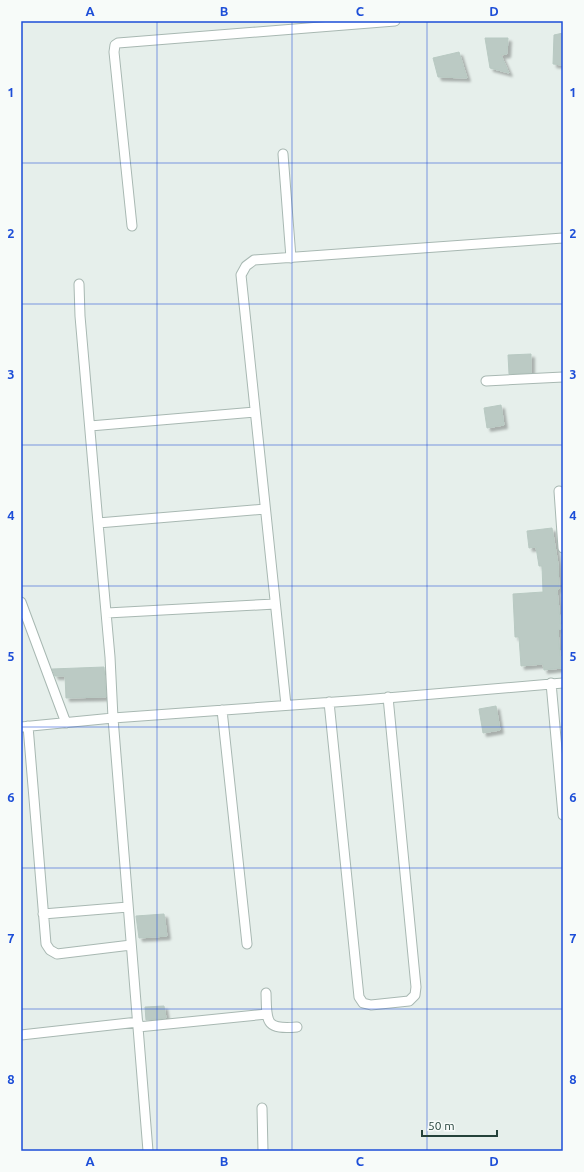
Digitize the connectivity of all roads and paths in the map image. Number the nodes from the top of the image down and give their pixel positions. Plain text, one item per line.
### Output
1 (395, 21) edge
2 (283, 154) dead end
3 (132, 226) dead end
4 (563, 238) edge
5 (291, 258) junction
6 (79, 284) dead end
7 (563, 377) edge
8 (486, 381) dead end
9 (255, 412) junction
10 (90, 426) junction
11 (558, 491) dead end
12 (265, 509) junction
13 (98, 523) junction
14 (563, 548) edge
15 (21, 602) edge
16 (275, 604) junction
17 (107, 613) junction
18 (563, 683) edge
19 (551, 684) junction
20 (388, 697) junction
21 (329, 702) junction
22 (286, 705) junction
23 (222, 710) junction
24 (114, 718) junction
25 (66, 723) junction
26 (24, 726) edge
27 (563, 815) edge
28 (128, 907) junction
29 (43, 914) junction
30 (247, 944) dead end
31 (132, 945) junction
32 (266, 993) dead end
33 (267, 1014) junction
34 (138, 1024) junction
35 (296, 1027) dead end
36 (21, 1034) edge
37 (262, 1108) dead end
38 (148, 1151) edge
39 (263, 1151) edge

1 - 3 street
2 - 5 street
4 - 5 street
5 - 9 street
6 - 10 street
7 - 8 street
9 - 10 street
9 - 12 street
10 - 13 street
11 - 14 street
12 - 13 street
12 - 16 street
13 - 17 street
15 - 25 street
16 - 17 street
16 - 22 street
17 - 24 street
18 - 19 street
19 - 20 street
19 - 27 street
20 - 21 street
20 - 21 street
21 - 22 street
22 - 23 street
23 - 24 street
23 - 30 street
24 - 25 street
24 - 28 street
25 - 26 street
26 - 29 street
28 - 29 street
28 - 31 street
29 - 31 street
31 - 34 street
32 - 33 street
33 - 34 street
33 - 35 street
34 - 36 street
34 - 38 street
37 - 39 street

